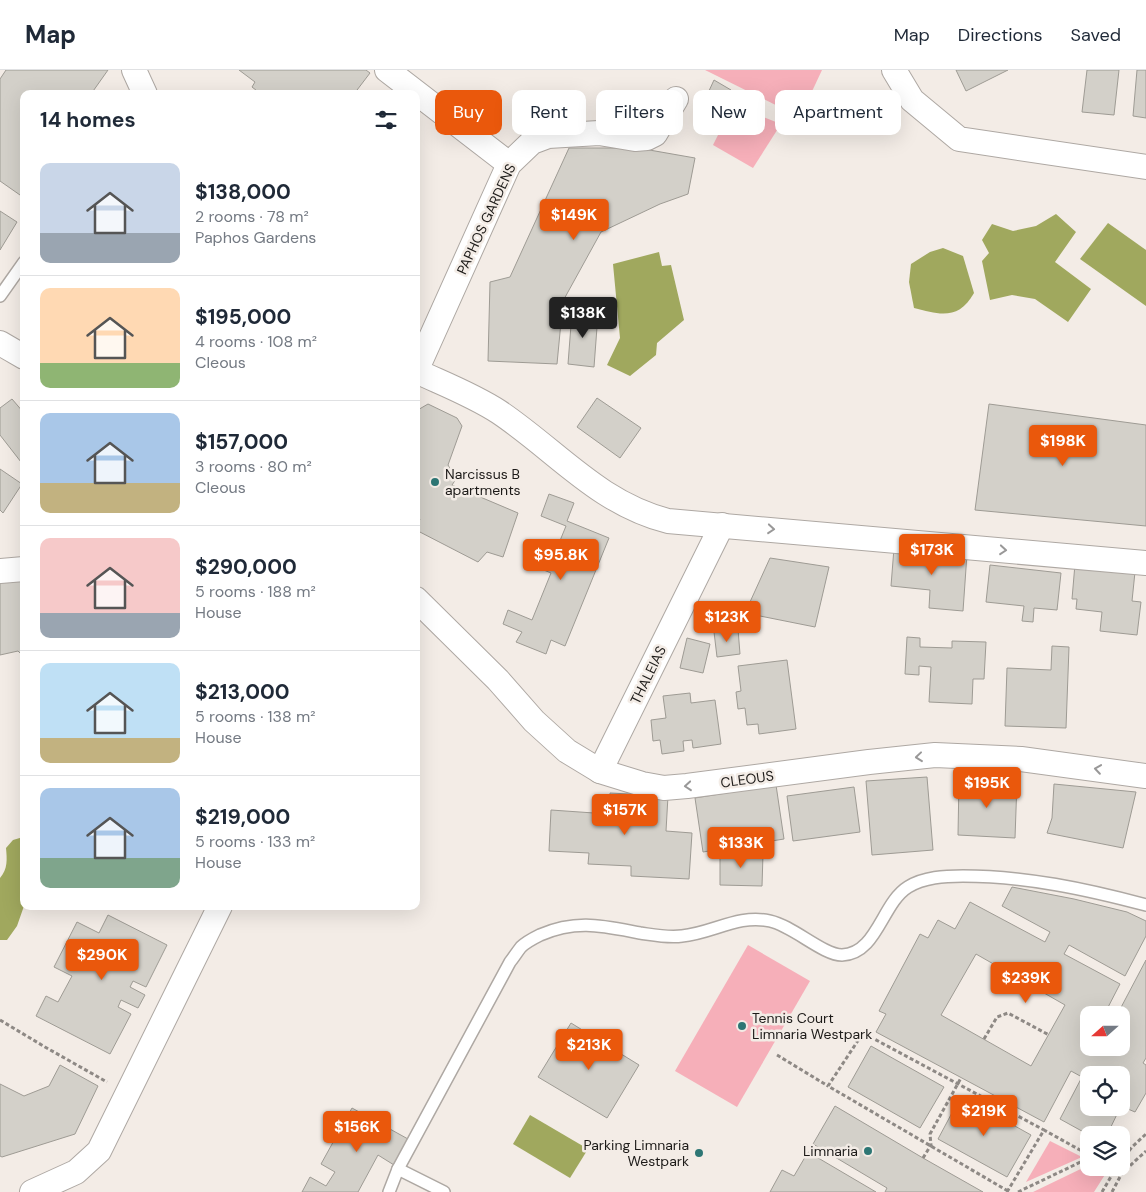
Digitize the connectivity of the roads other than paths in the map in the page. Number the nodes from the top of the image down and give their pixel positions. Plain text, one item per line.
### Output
1 (134, 70) edge
2 (387, 70) edge
3 (894, 70) edge
4 (143, 90) edge
5 (413, 90) edge
6 (420, 95) edge
7 (596, 133) edge
8 (613, 135) edge
9 (653, 135) edge
10 (509, 164) junction
11 (1146, 166) edge
12 (20, 268) edge
13 (0, 296) edge
14 (0, 344) edge
15 (20, 355) edge
16 (420, 362) edge
17 (420, 373) edge
18 (722, 525) junction
19 (1146, 563) edge
20 (20, 569) edge
21 (0, 571) edge
22 (420, 603) edge
23 (600, 771) junction
24 (1146, 776) edge
25 (1146, 904) edge
26 (218, 910) edge
27 (398, 1169) junction
28 (35, 1192) edge
29 (389, 1192) edge
30 (444, 1192) edge

1 - 4 street
2 - 5 street
3 - 11 street
6 - 10 street
7 - 10 street, PAPHOS GARDENS
8 - 9 street, PAPHOS GARDENS
10 - 16 street, PAPHOS GARDENS
12 - 13 lane
14 - 15 street
17 - 18 street
18 -> 19 street
18 - 23 street, THALEIAS
20 - 21 street
22 - 23 street, CLEOUS
24 -> 23 street, CLEOUS
25 - 27 lane
26 - 28 street
27 - 29 lane
27 - 30 lane

